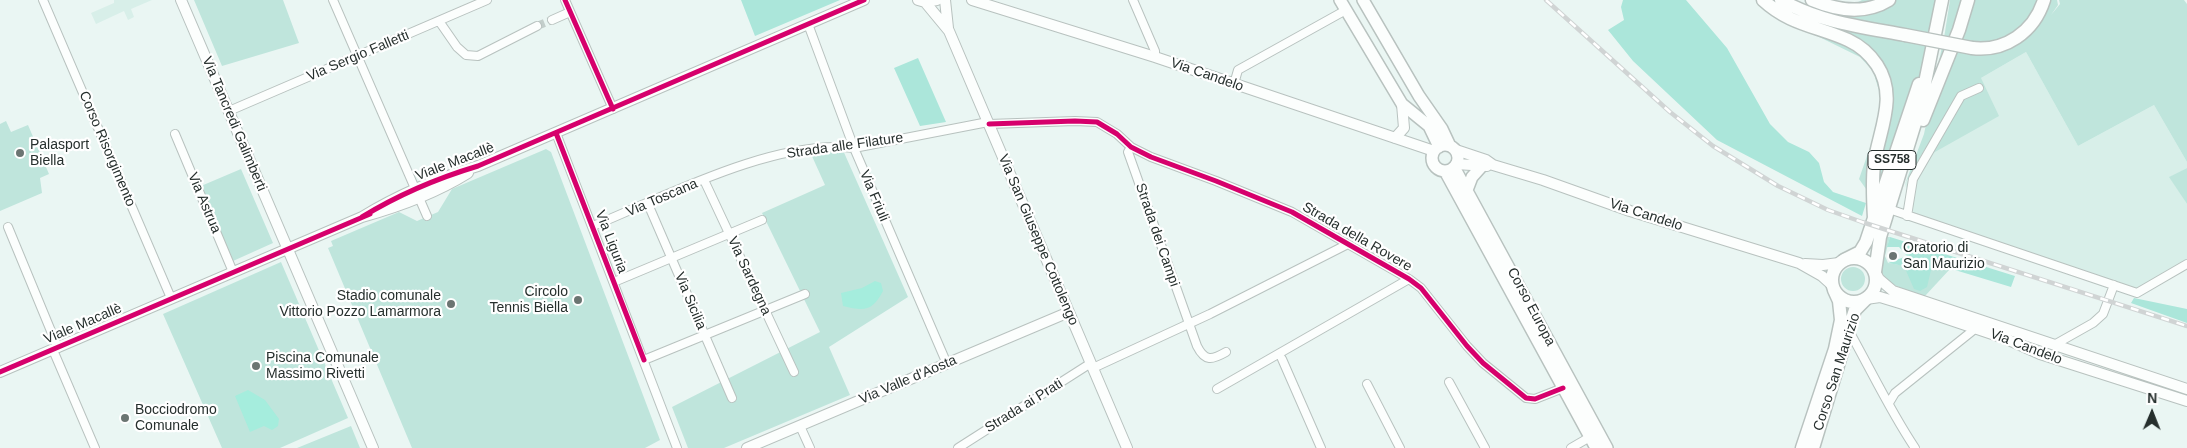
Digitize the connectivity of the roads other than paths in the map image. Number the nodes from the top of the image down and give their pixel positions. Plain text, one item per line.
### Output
1 (43, 0) edge
2 (181, 0) edge
3 (333, 0) edge
4 (487, 0) edge
5 (565, 0) edge
6 (864, 0) edge
7 (937, 0) edge
8 (945, 0) edge
9 (1133, 0) edge
10 (1340, 0) edge
11 (1363, 0) edge
12 (1762, 0) edge
13 (1781, 0) edge
14 (1812, 0) edge
15 (1888, 0) edge
16 (1942, 0) edge
17 (1968, 0) edge
18 (2044, 0) edge
19 (922, 1) edge
20 (975, 1) edge
21 (1346, 10) junction
22 (570, 12) junction
23 (552, 20) tunnel mouth
24 (439, 21) junction
25 (808, 24) junction
26 (538, 26) tunnel mouth
27 (949, 31) junction
28 (1932, 52) junction
29 (358, 56) junction
30 (1155, 57) junction
31 (1234, 84) junction
32 (1979, 88) dead end
33 (1402, 104) junction
34 (613, 109) junction
35 (229, 111) junction
36 (988, 123) junction
37 (556, 133) junction
38 (175, 134) dead end
39 (1395, 138) junction
40 (1131, 147) junction
41 (854, 148) junction
42 (1445, 149) junction
43 (1906, 159) junction
44 (1487, 166) junction
45 (1452, 167) junction
46 (704, 180) junction
47 (1467, 190) junction
48 (418, 193) junction
49 (648, 204) junction
50 (1889, 209) junction
51 (427, 216) dead end
52 (1907, 216) junction
53 (1874, 218) junction
54 (762, 220) dead end
55 (593, 226) junction
56 (8, 227) dead end
57 (730, 234) junction
58 (1346, 245) junction
59 (287, 248) junction
60 (672, 259) junction
61 (1841, 262) junction
62 (1799, 263) junction
63 (2187, 264) edge
64 (233, 272) junction
65 (1875, 272) junction
66 (1409, 279) junction
67 (614, 282) junction
68 (2114, 285) junction
69 (1833, 287) junction
70 (804, 294) dead end
71 (171, 298) junction
72 (1866, 299) junction
73 (765, 310) junction
74 (1069, 312) junction
75 (1188, 324) junction
76 (1976, 328) junction
77 (1849, 331) junction
78 (705, 335) junction
79 (2054, 345) junction
80 (55, 349) junction
81 (1226, 352) dead end
82 (644, 360) junction
83 (1282, 360) dead end
84 (947, 364) junction
85 (1092, 366) junction
86 (0, 372) edge
87 (794, 372) dead end
88 (1449, 382) dead end
89 (1367, 384) dead end
90 (1563, 388) junction
91 (1217, 389) dead end
92 (2187, 389) edge
93 (732, 398) dead end
94 (2187, 401) edge
95 (1889, 403) junction
96 (800, 426) junction
97 (1593, 443) edge
98 (95, 448) edge
99 (373, 448) edge
100 (676, 448) edge
101 (747, 448) edge
102 (810, 448) edge
103 (958, 448) edge
104 (1127, 448) edge
105 (1320, 448) edge
106 (1400, 448) edge
107 (1485, 448) edge
108 (1571, 448) edge
109 (1607, 448) edge
110 (1802, 448) edge
111 (1813, 448) edge
112 (1915, 448) edge

1 - 71 street, Corso Risorgimento
2 - 35 street, Via Tancredi Galimberti
3 - 29 street
4 - 24 street, Via Sergio Falletti
5 - 22 street
6 - 25 street, Viale Macallè
7 - 19 street
8 - 27 street, Via San Giuseppe Cottolengo
9 - 30 street
10 - 21 main road
11 - 42 main road
12 - 53 main road
13 - 18 main road, bridge
14 - 15 main road
16 - 28 main road, SS758
17 - 43 main road
19 - 27 street, Via San Giuseppe Cottolengo
20 - 30 street, Via Candelo
21 - 31 street
21 - 33 main road
22 - 23 street
22 - 34 street
24 - 26 street
24 - 29 street, Via Sergio Falletti
25 - 34 street, Viale Macallè
25 - 41 street, Via Friuli
27 - 36 street, Via San Giuseppe Cottolengo
28 - 43 main road, SS758
28 - 53 main road, SS758
29 - 35 street, Via Sergio Falletti
29 - 48 street
30 - 31 street, Via Candelo
31 - 39 street, Via Candelo
32 - 52 street
33 - 39 street
33 - 42 main road
34 - 37 street, Viale Macallè
35 - 59 street, Via Tancredi Galimberti
36 - 40 street, Strada della Rovere
36 - 41 street, Strada alle Filature
36 - 74 street, Via San Giuseppe Cottolengo
37 - 48 street, Viale Macallè
37 - 55 street, Via Liguria
38 - 64 street, Via Astrua
39 - 42 street, Via Candelo
40 - 58 street, Strada della Rovere
40 - 75 street, Strada dei Campi
41 - 46 street, Strada alle Filature
41 - 84 street, Via Friuli
42 - 44 street, Via Candelo
42 - 45 main road
42 - 45 main road
43 - 50 main road, SS758
44 - 45 street, Via Candelo
44 - 47 main road
44 - 62 street, Via Candelo
45 - 47 main road, Corso Europa
45 - 90 main road, Corso Europa
46 - 49 street, Via Toscana
46 - 57 street, Via Sardegna
47 - 109 main road, Corso Europa
48 - 51 street, Viale Macallè
48 - 59 street, Viale Macallè
49 - 55 street, Via Toscana
49 - 60 street, Via Sicilia
50 - 52 street
50 - 65 main road, SS758
52 - 68 street
53 - 61 main road, SS758
54 - 57 street
55 - 67 street, Via Liguria
56 - 80 street
57 - 60 street
57 - 73 street, Via Sardegna
58 - 66 street, Strada della Rovere
58 - 75 street
59 - 64 street, Viale Macallè
59 - 99 street, Via Tancredi Galimberti
60 - 67 street
60 - 78 street, Via Sicilia
61 - 62 street, Via Candelo
61 - 65 main road
61 - 69 main road
62 - 69 street, Via Candelo
63 - 68 street
64 - 71 street, Viale Macallè
65 - 72 main road, SS758
65 - 79 street, Via Candelo
66 - 90 street, Strada della Rovere
66 - 91 street, Strada della Rovere
67 - 82 street, Via Liguria
68 - 79 street
69 - 72 main road
69 - 110 main road, Corso San Maurizio
70 - 73 street
71 - 80 street, Viale Macallè
72 - 76 street, Via Candelo
72 - 77 main road, Corso San Maurizio
73 - 78 street
73 - 87 street, Via Sardegna
74 - 84 street, Via Valle d'Aosta
74 - 85 street, Via San Giuseppe Cottolengo
75 - 81 street, Strada dei Campi
75 - 85 street
76 - 94 street, Via Candelo
76 - 95 street
77 - 95 street
77 - 111 main road, Corso San Maurizio
78 - 82 street
78 - 93 street, Via Sicilia
79 - 92 street, Via Candelo
80 - 86 street, Viale Macallè
80 - 98 street
82 - 100 street, Via Liguria
83 - 105 street
84 - 96 street, Via Valle d'Aosta
85 - 103 street, Strada ai Prati
85 - 104 street, Via San Giuseppe Cottolengo
88 - 107 street
89 - 106 street
90 - 97 main road, Corso Europa
95 - 112 street
96 - 101 street, Via Valle d'Aosta
96 - 102 street
97 - 108 street

